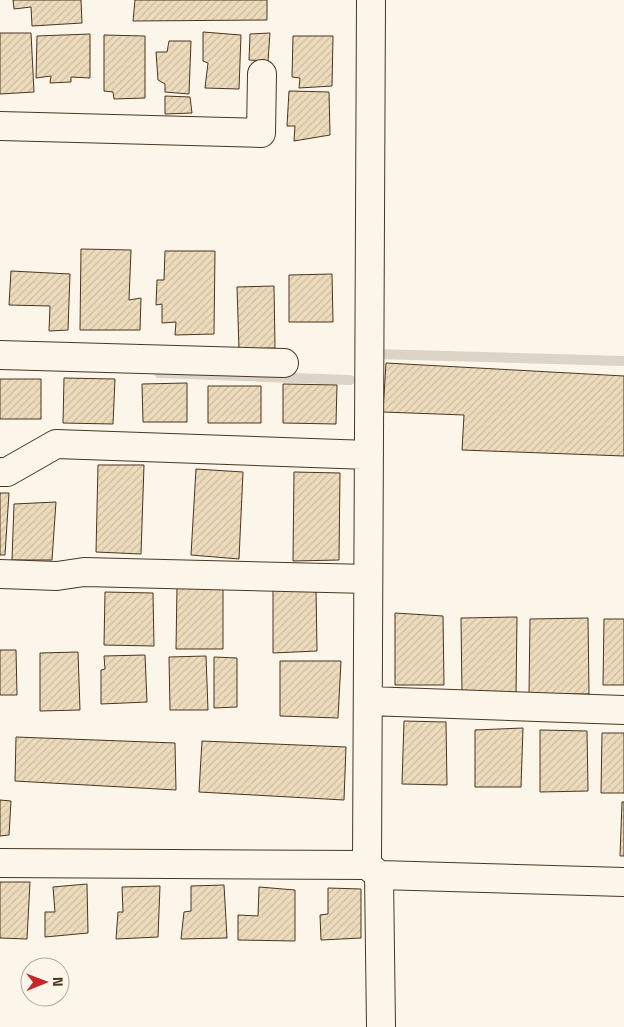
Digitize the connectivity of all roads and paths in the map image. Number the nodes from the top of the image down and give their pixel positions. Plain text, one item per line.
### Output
1 (371, 0) edge
2 (262, 74) dead end
3 (0, 126) edge
4 (0, 355) edge
5 (284, 363) dead end
6 (369, 455) junction
7 (0, 472) edge
8 (0, 574) edge
9 (368, 579) junction
10 (368, 702) junction
11 (624, 710) edge
12 (0, 863) edge
13 (373, 870) junction
14 (624, 882) edge
15 (381, 1027) edge

1 - 6 street
2 - 3 street
4 - 5 street
6 - 7 street
6 - 9 street
8 - 9 street
9 - 10 street
10 - 11 street
10 - 13 street
12 - 13 street
13 - 14 street
13 - 15 street

